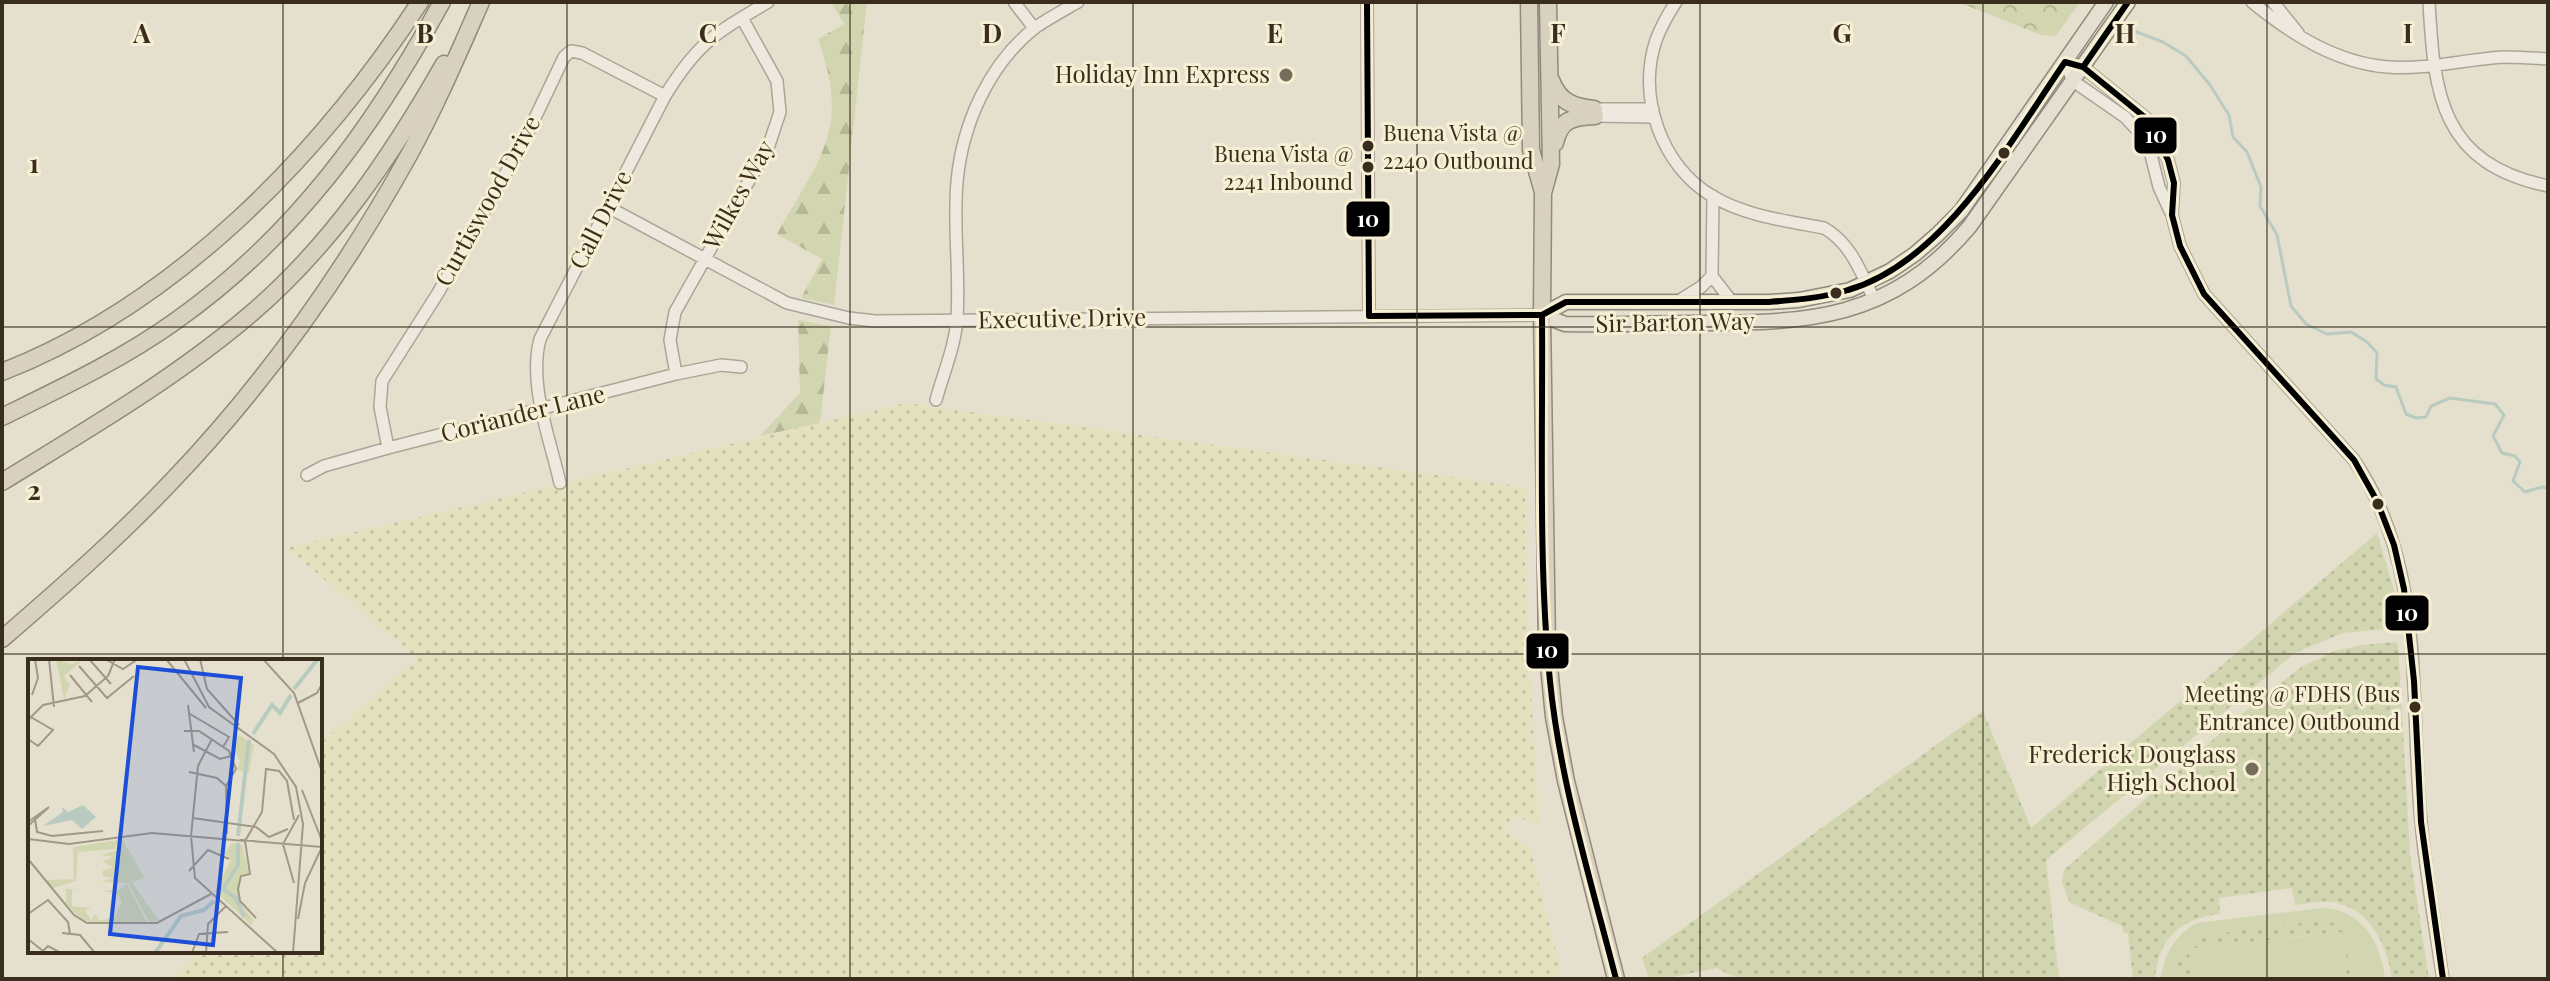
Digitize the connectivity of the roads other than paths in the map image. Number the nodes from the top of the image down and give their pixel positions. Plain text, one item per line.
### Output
1 (420, 2) edge
2 (442, 2) edge
3 (478, 2) edge
4 (768, 2) edge
5 (1014, 2) edge
6 (1078, 2) edge
7 (1367, 2) edge
8 (1548, 2) edge
9 (1676, 2) edge
10 (2106, 2) edge
11 (2128, 2) edge
12 (2252, 2) edge
13 (2273, 2) edge
14 (2429, 2) edge
15 (1527, 5) edge
16 (742, 18) junction
17 (1034, 28) junction
18 (2298, 34) junction
19 (2548, 59) edge
20 (2065, 62) junction
21 (2433, 66) junction
22 (2083, 67) junction
23 (1549, 73) junction
24 (2073, 81) junction
25 (665, 96) junction
26 (1595, 112) junction
27 (1654, 113) junction
28 (1551, 164) junction
29 (2548, 186) edge
30 (1543, 193) junction
31 (1713, 196) junction
32 (608, 207) junction
33 (2172, 215) junction
34 (705, 258) junction
35 (1712, 276) junction
36 (1866, 283) junction
37 (1874, 299) junction
38 (1676, 302) junction
39 (1732, 302) junction
40 (1542, 315) junction
41 (1369, 316) junction
42 (957, 319) junction
43 (741, 367) dead end
44 (2, 372) edge
45 (676, 374) junction
46 (936, 400) dead end
47 (543, 410) junction
48 (2, 417) edge
49 (388, 448) junction
50 (307, 475) dead end
51 (2, 482) edge
52 (560, 483) dead end
53 (2, 639) edge
54 (1616, 979) edge
55 (2443, 979) edge

1 - 44 highway
2 - 48 highway
3 - 51 highway
3 - 53 highway
4 - 16 street, Call Drive
5 - 17 street
6 - 17 street
7 - 41 street
8 - 23 highway
9 - 27 street
10 - 20 main road, Sir Barton Way
11 - 22 main road, Sir Barton Way
12 - 18 street
13 - 18 street
14 - 21 street
15 - 30 highway
16 - 25 street, Call Drive
16 - 34 street, Wilkes Way
17 - 42 street
18 - 21 street
19 - 21 street
20 - 22 street
20 - 24 street
20 - 36 main road, Sir Barton Way
21 - 29 street
22 - 24 main road, Sir Barton Way
22 - 33 street
23 - 26 highway
23 - 28 highway
24 - 33 street
24 - 37 main road, Sir Barton Way
25 - 32 street, Call Drive
25 - 49 street, Curtiswood Drive
26 - 27 street
26 - 28 highway
27 - 31 street
28 - 30 highway
30 - 40 highway
31 - 35 street
31 - 36 street
32 - 34 street, Executive Drive
32 - 47 street, Call Drive
33 - 55 street
34 - 42 street, Executive Drive
34 - 45 street, Wilkes Way
35 - 38 street
35 - 39 street
36 - 37 street
36 - 39 main road, Sir Barton Way
37 - 40 main road, Sir Barton Way
38 - 39 main road, Sir Barton Way
38 - 40 main road, Sir Barton Way
40 - 41 street, Executive Drive
40 - 54 highway
41 - 42 street, Executive Drive
42 - 46 street
43 - 45 street, Coriander Lane
45 - 47 street, Coriander Lane
47 - 49 street, Coriander Lane
47 - 52 street, Call Drive
49 - 50 street, Coriander Lane

